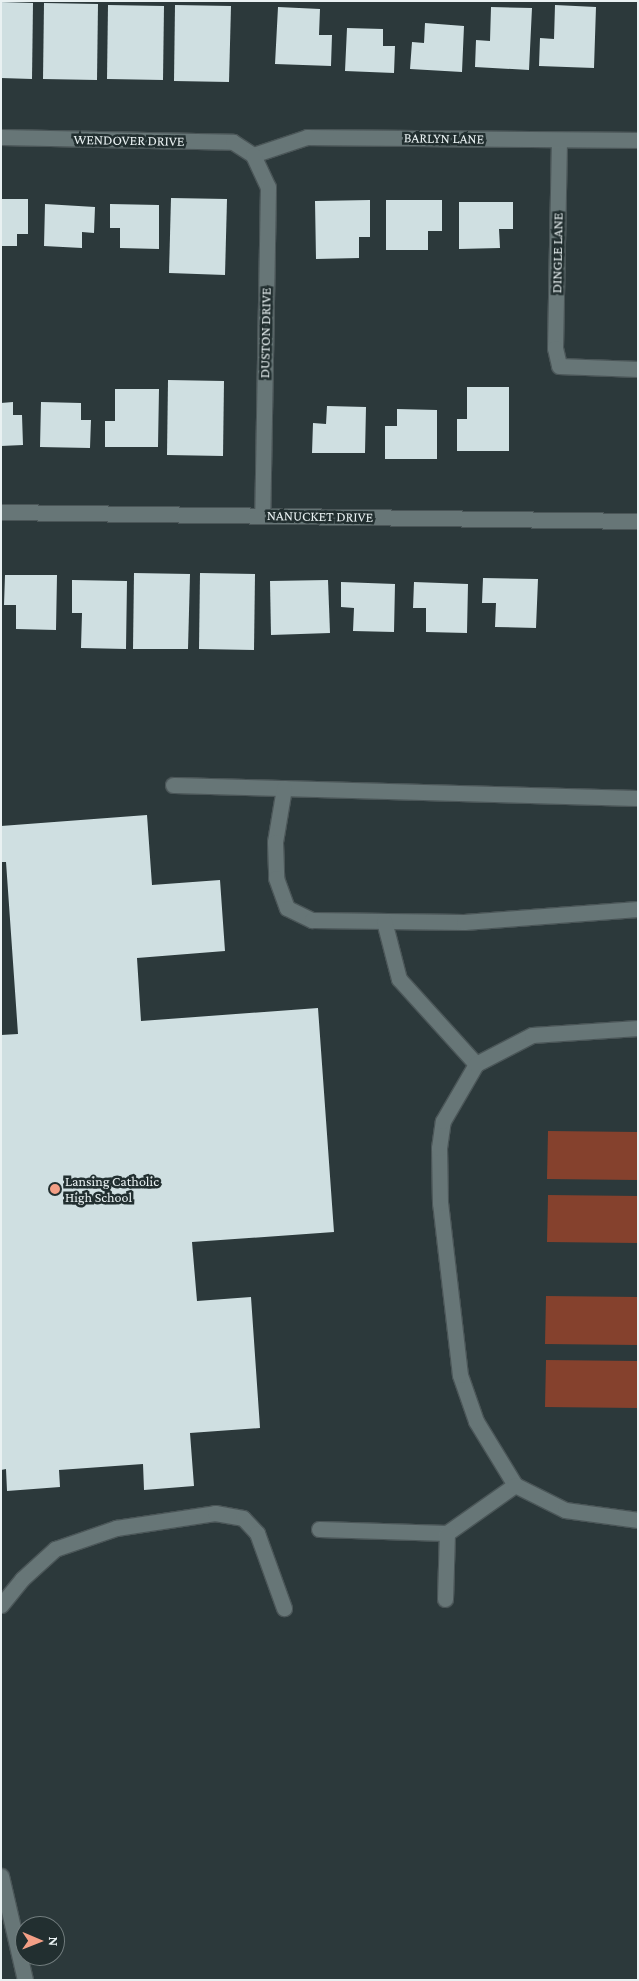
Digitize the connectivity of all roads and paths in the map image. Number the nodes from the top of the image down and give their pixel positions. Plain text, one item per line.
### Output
1 (1, 137) edge
2 (559, 140) junction
3 (638, 140) edge
4 (253, 155) junction
5 (638, 369) edge
6 (1, 512) edge
7 (262, 515) junction
8 (638, 521) edge
9 (173, 785) dead end
10 (284, 788) junction
11 (638, 798) edge
12 (638, 909) edge
13 (384, 921) junction
14 (638, 1028) edge
15 (476, 1064) junction
16 (515, 1485) junction
17 (638, 1520) edge
18 (319, 1529) dead end
19 (447, 1533) junction
20 (445, 1599) dead end
21 (1, 1605) edge
22 (284, 1608) dead end
23 (1, 1876) edge
24 (25, 1980) edge

1 - 4 street, WENDOVER DRIVE
2 - 3 street, BARLYN LANE
2 - 4 street, BARLYN LANE
2 - 5 street, DINGLE LANE
4 - 7 street, DUSTON DRIVE
6 - 7 street, NANUCKET DRIVE
7 - 8 street, NANUCKET DRIVE
9 - 10 street
10 - 11 street
10 - 13 street
12 - 13 street
13 - 15 street
14 - 15 street
15 - 16 street
16 - 17 street
16 - 19 street
18 - 19 street
19 - 20 street
21 - 22 street
23 - 24 street

